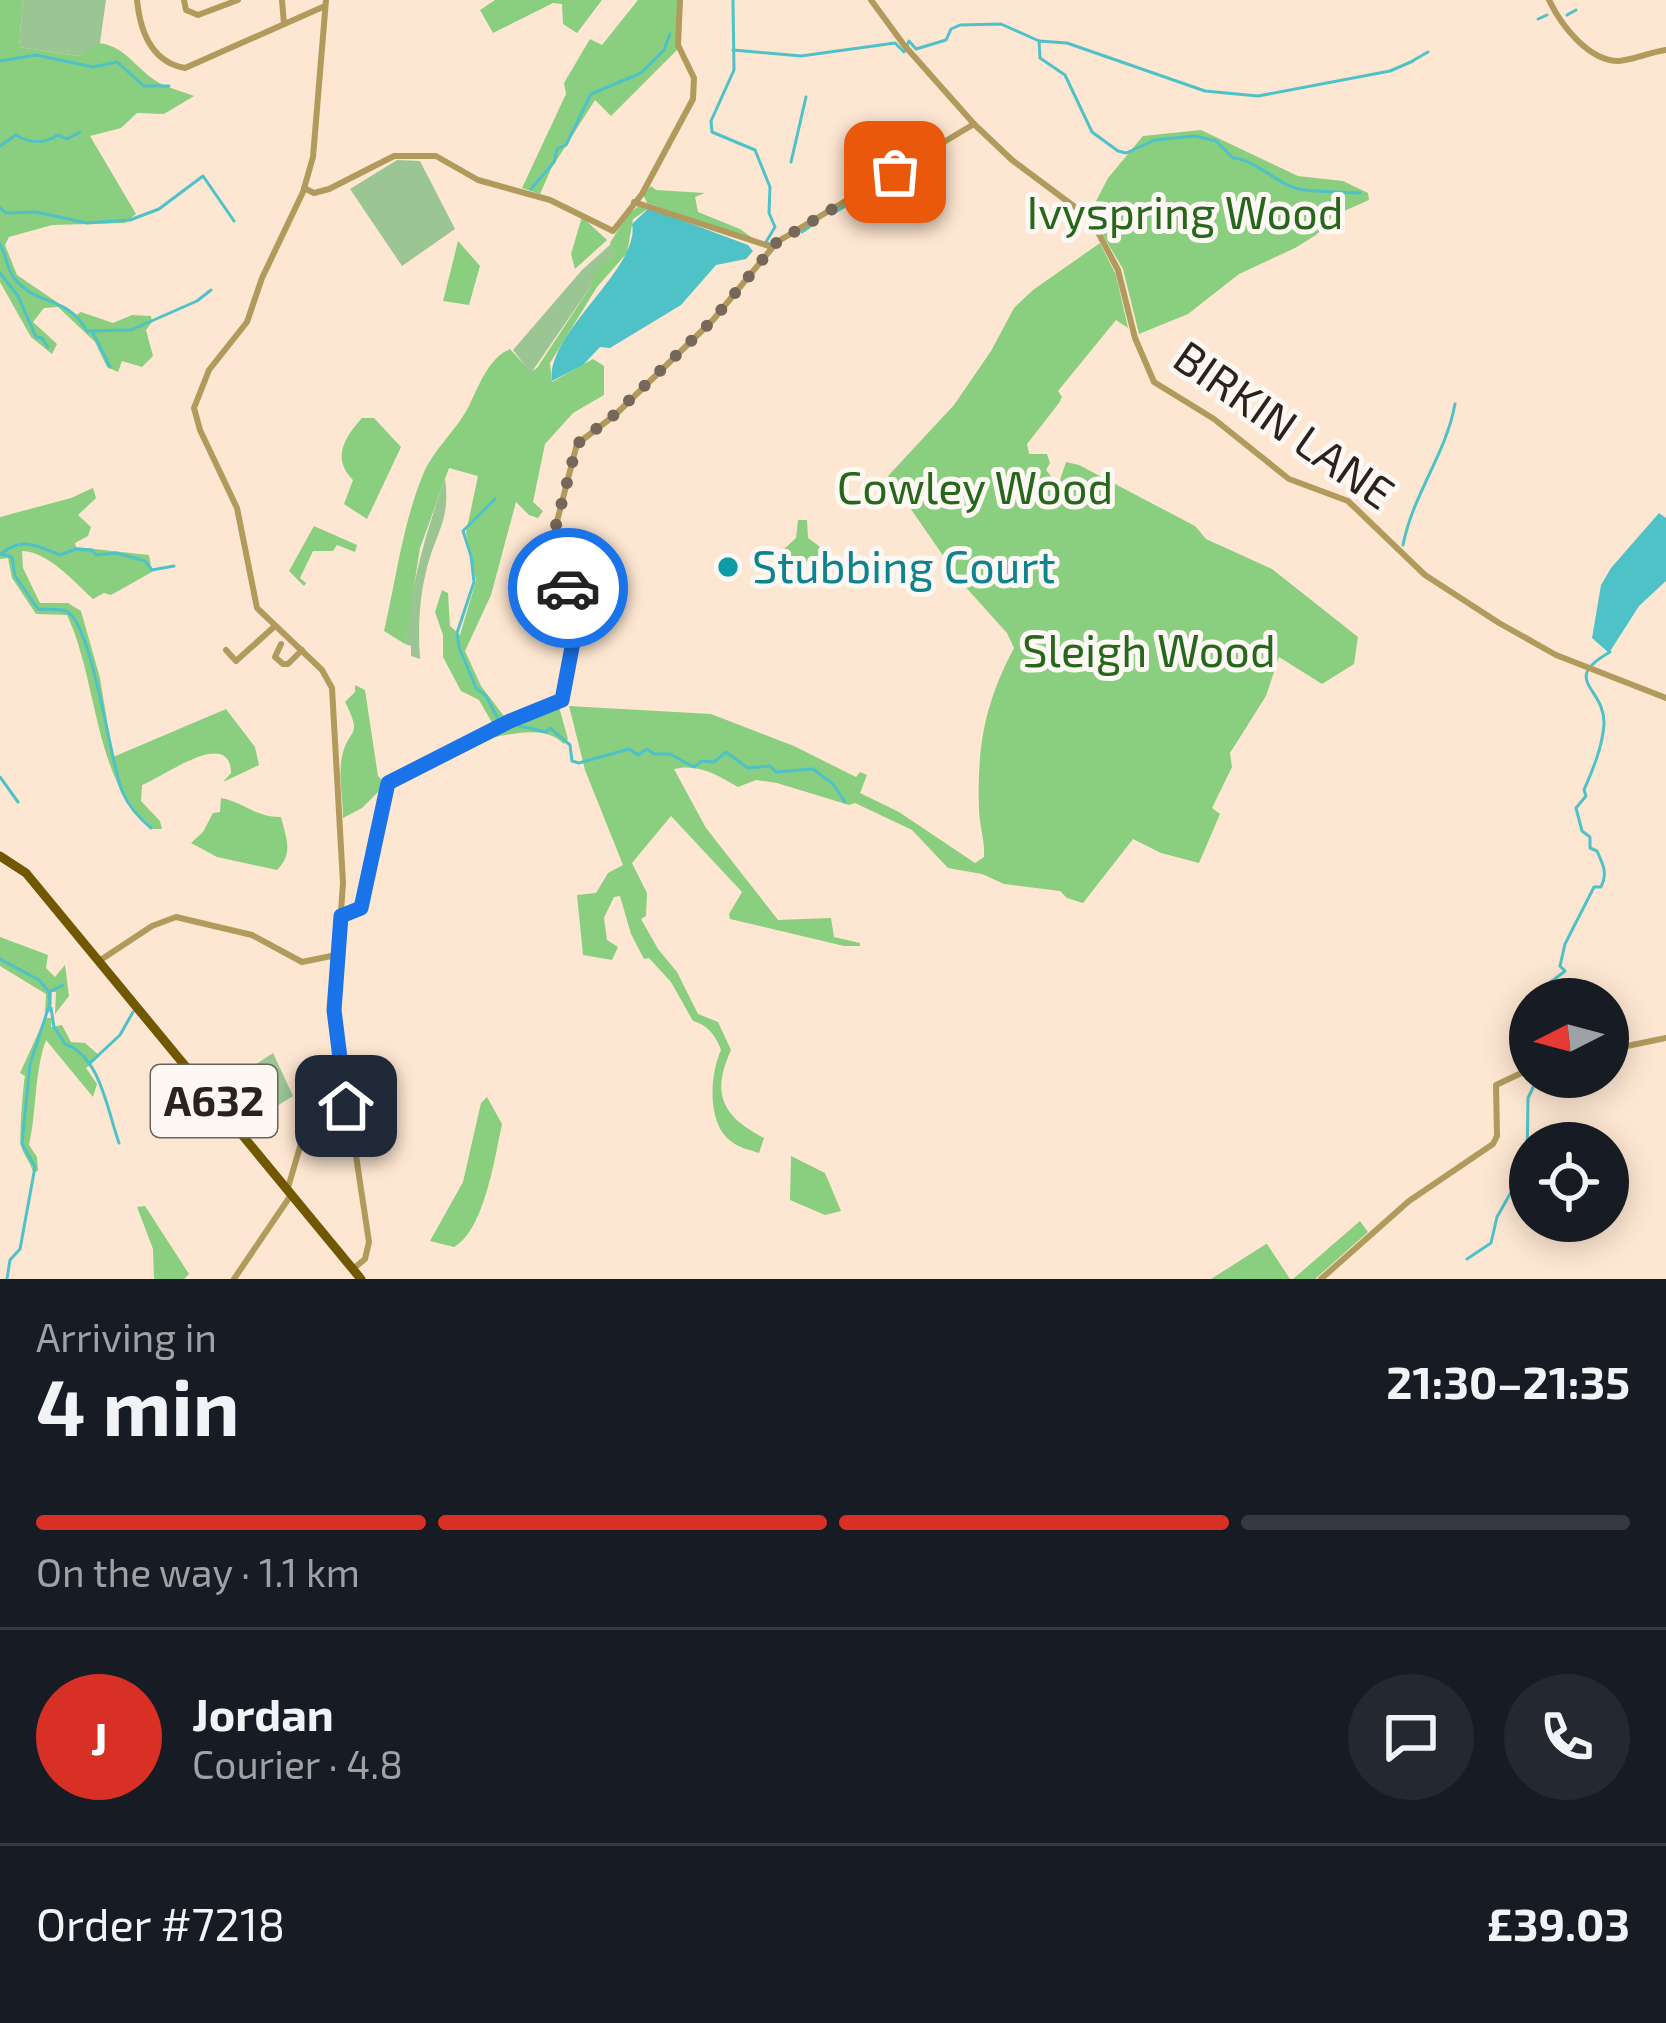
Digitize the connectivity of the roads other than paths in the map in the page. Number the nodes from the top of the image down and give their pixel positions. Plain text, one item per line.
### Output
1 (137, 0) edge
2 (184, 0) edge
3 (238, 0) edge
4 (282, 0) edge
5 (680, 0) edge
6 (871, 0) edge
7 (1549, 0) edge
8 (325, 3) edge
9 (284, 24) junction
10 (1666, 46) edge
11 (974, 124) junction
12 (304, 188) junction
13 (642, 194) junction
14 (634, 202) junction
15 (644, 204) junction
16 (760, 246) junction
17 (772, 247) junction
18 (764, 259) junction
19 (275, 626) junction
20 (281, 644) dead end
21 (226, 650) dead end
22 (302, 650) junction
23 (1666, 698) edge
24 (0, 856) edge
25 (341, 916) junction
26 (336, 955) junction
27 (99, 961) junction
28 (1666, 1038) edge
29 (1629, 1046) edge
30 (1509, 1079) edge
31 (346, 1106) junction
32 (289, 1193) junction
33 (356, 1274) edge
34 (233, 1279) edge
35 (1321, 1279) edge

1 - 9 street
2 - 3 street
4 - 9 street
5 - 13 street
6 - 11 street, BIRKIN LANE
7 - 10 street
8 - 9 street
8 - 12 street
11 - 17 street
11 - 23 street, BIRKIN LANE
12 - 14 street
12 - 19 street
13 - 14 street
13 - 15 street
14 - 15 street
15 - 16 street
16 - 17 street
16 - 18 street
17 - 18 street
18 - 25 street
19 - 21 street
19 - 22 street
20 - 22 street
22 - 25 street
24 - 27 main road, A632
25 - 26 street
26 - 27 street
26 - 31 street
27 - 32 main road, A632
28 - 29 street
30 - 35 street
31 - 32 street
31 - 33 street
32 - 33 main road, A632
32 - 34 street

